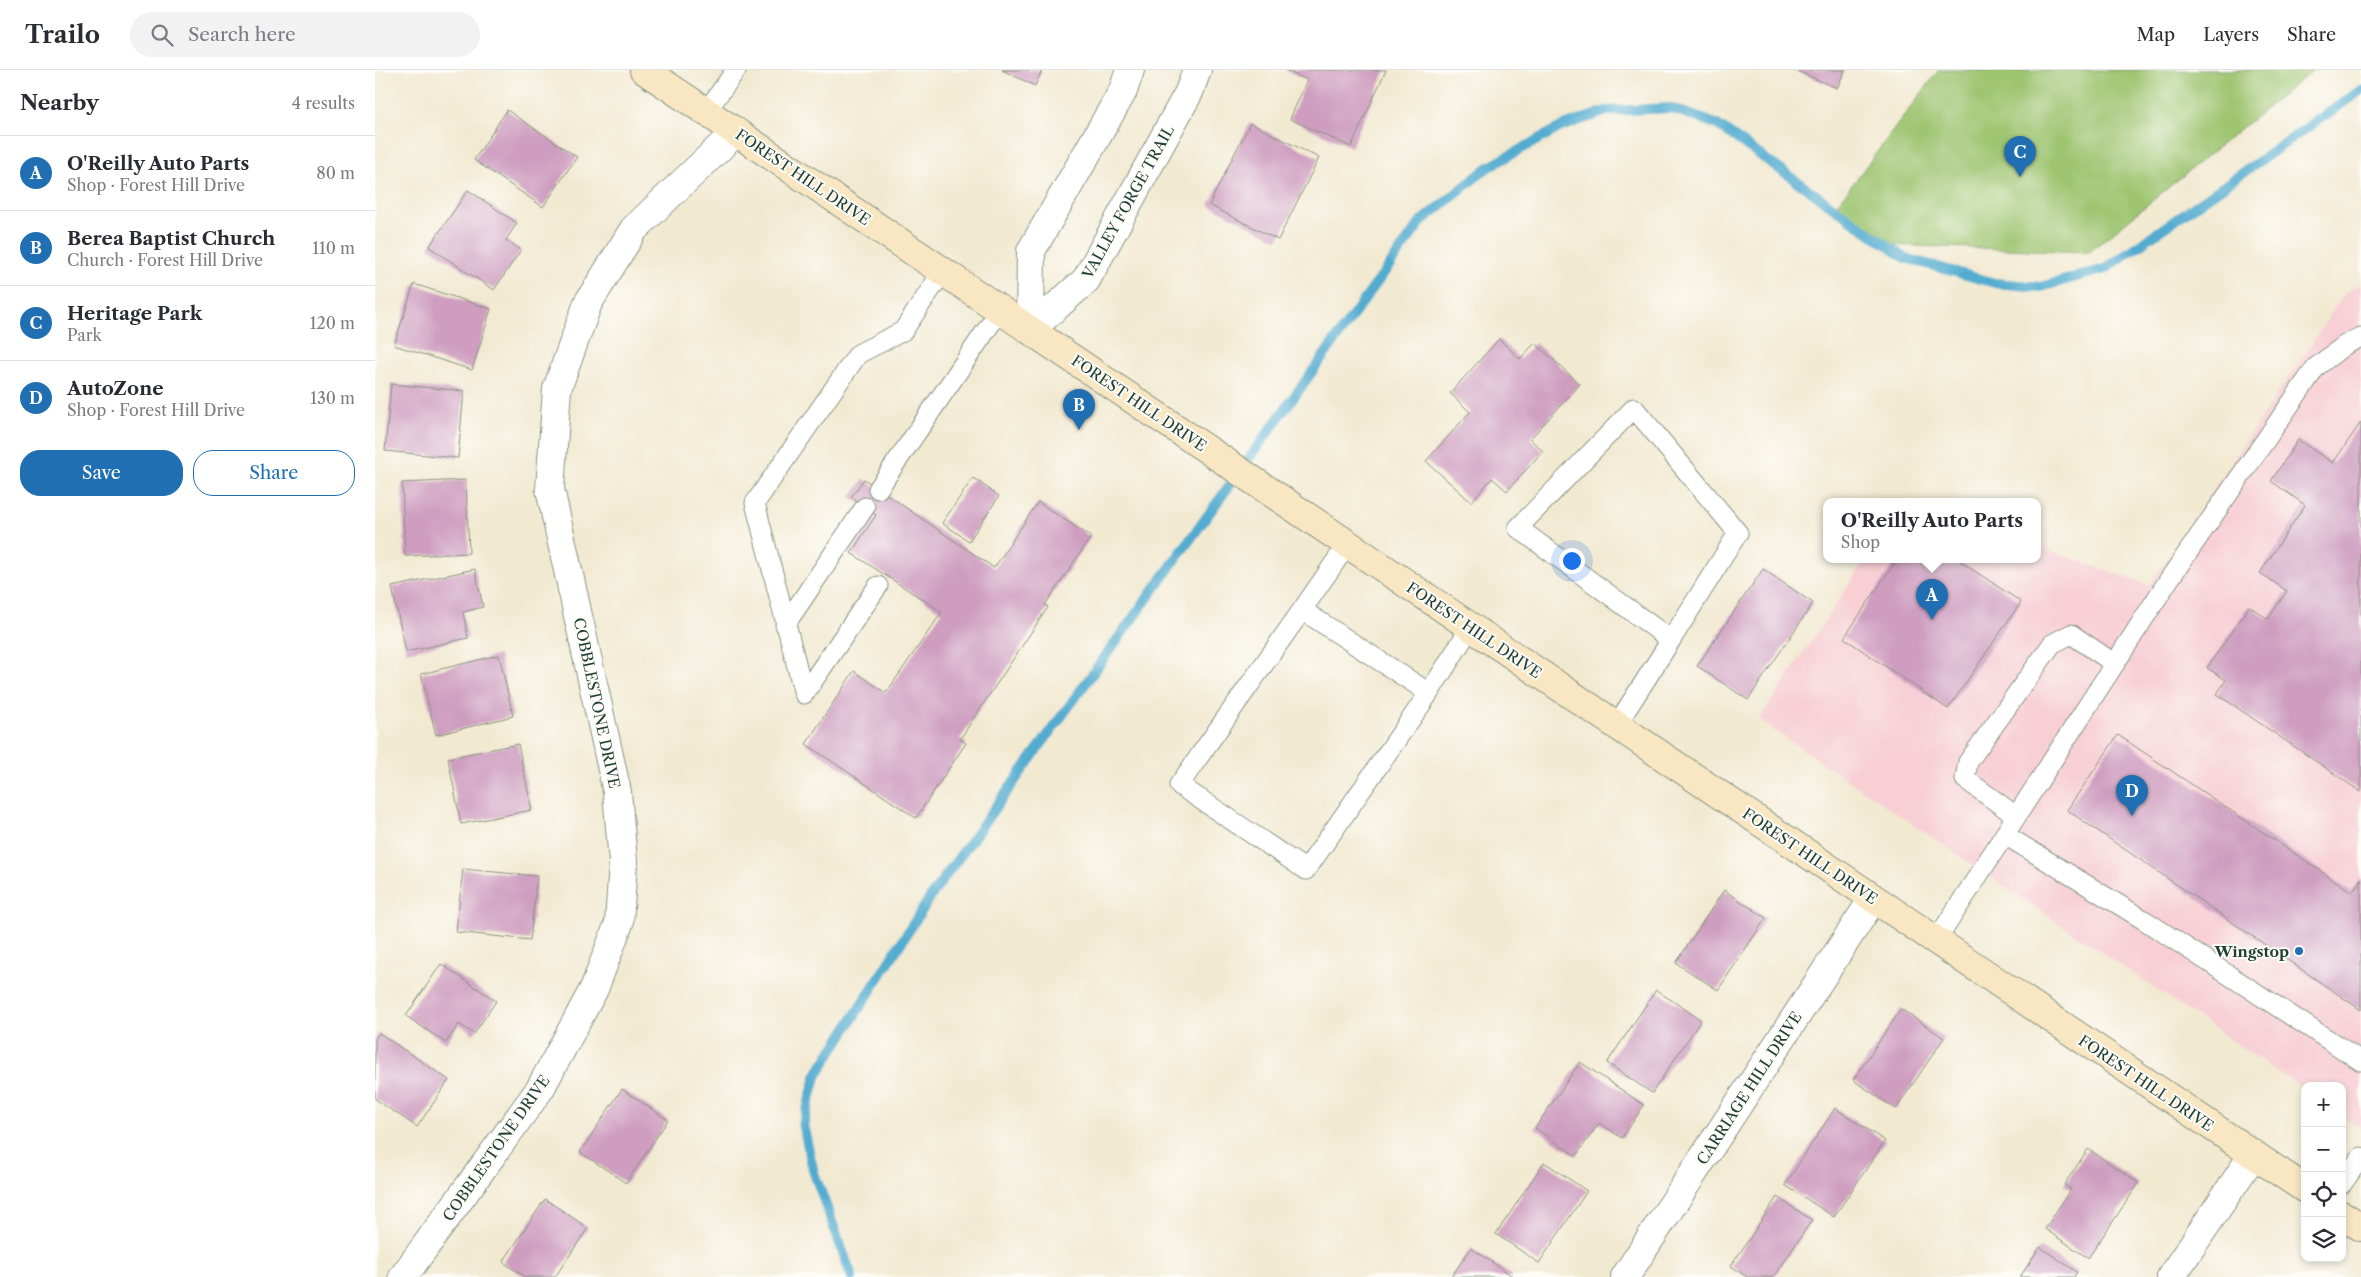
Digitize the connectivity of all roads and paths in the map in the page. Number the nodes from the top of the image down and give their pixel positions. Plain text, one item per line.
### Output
1 (644, 70) edge
2 (736, 70) edge
3 (1130, 70) edge
4 (1197, 70) edge
5 (706, 112) junction
6 (736, 132) junction
7 (943, 271) junction
8 (1000, 310) junction
9 (1030, 330) junction
10 (2361, 337) edge
11 (879, 489) dead end
12 (865, 507) dead end
13 (1347, 545) junction
14 (878, 586) dead end
15 (1302, 610) junction
16 (785, 625) junction
17 (1470, 628) junction
18 (1671, 640) junction
19 (2115, 664) junction
20 (1429, 693) junction
21 (1616, 726) junction
22 (2017, 816) junction
23 (2005, 834) junction
24 (1873, 899) junction
25 (1936, 941) junction
26 (2361, 1061) edge
27 (2253, 1155) junction
28 (2361, 1156) edge
29 (2346, 1178) edge
30 (2301, 1187) edge
31 (2345, 1217) edge
32 (2361, 1227) edge
33 (403, 1277) edge
34 (1625, 1277) edge
35 (2171, 1277) edge

1 - 5 main road, FOREST HILL DRIVE
2 - 5 lane
3 - 9 street
4 - 9 street, VALLEY FORGE TRAIL
5 - 6 main road, FOREST HILL DRIVE
6 - 7 main road, FOREST HILL DRIVE
6 - 33 street, COBBLESTONE DRIVE
7 - 8 main road, FOREST HILL DRIVE
7 - 16 lane
8 - 9 main road, FOREST HILL DRIVE
8 - 11 lane
9 - 13 main road, FOREST HILL DRIVE
10 - 19 lane
12 - 16 lane
13 - 15 lane
13 - 17 main road, FOREST HILL DRIVE
14 - 16 lane
15 - 20 lane
15 - 20 lane
17 - 20 lane
17 - 21 main road, FOREST HILL DRIVE
18 - 18 lane
18 - 21 lane
19 - 22 lane
19 - 22 lane
21 - 24 main road, FOREST HILL DRIVE
22 - 23 lane
23 - 25 lane
23 - 26 lane
24 - 25 main road, FOREST HILL DRIVE
24 - 34 street, CARRIAGE HILL DRIVE
25 - 27 main road, FOREST HILL DRIVE
27 - 30 main road, FOREST HILL DRIVE
27 - 35 street
28 - 29 lane
31 - 32 main road

